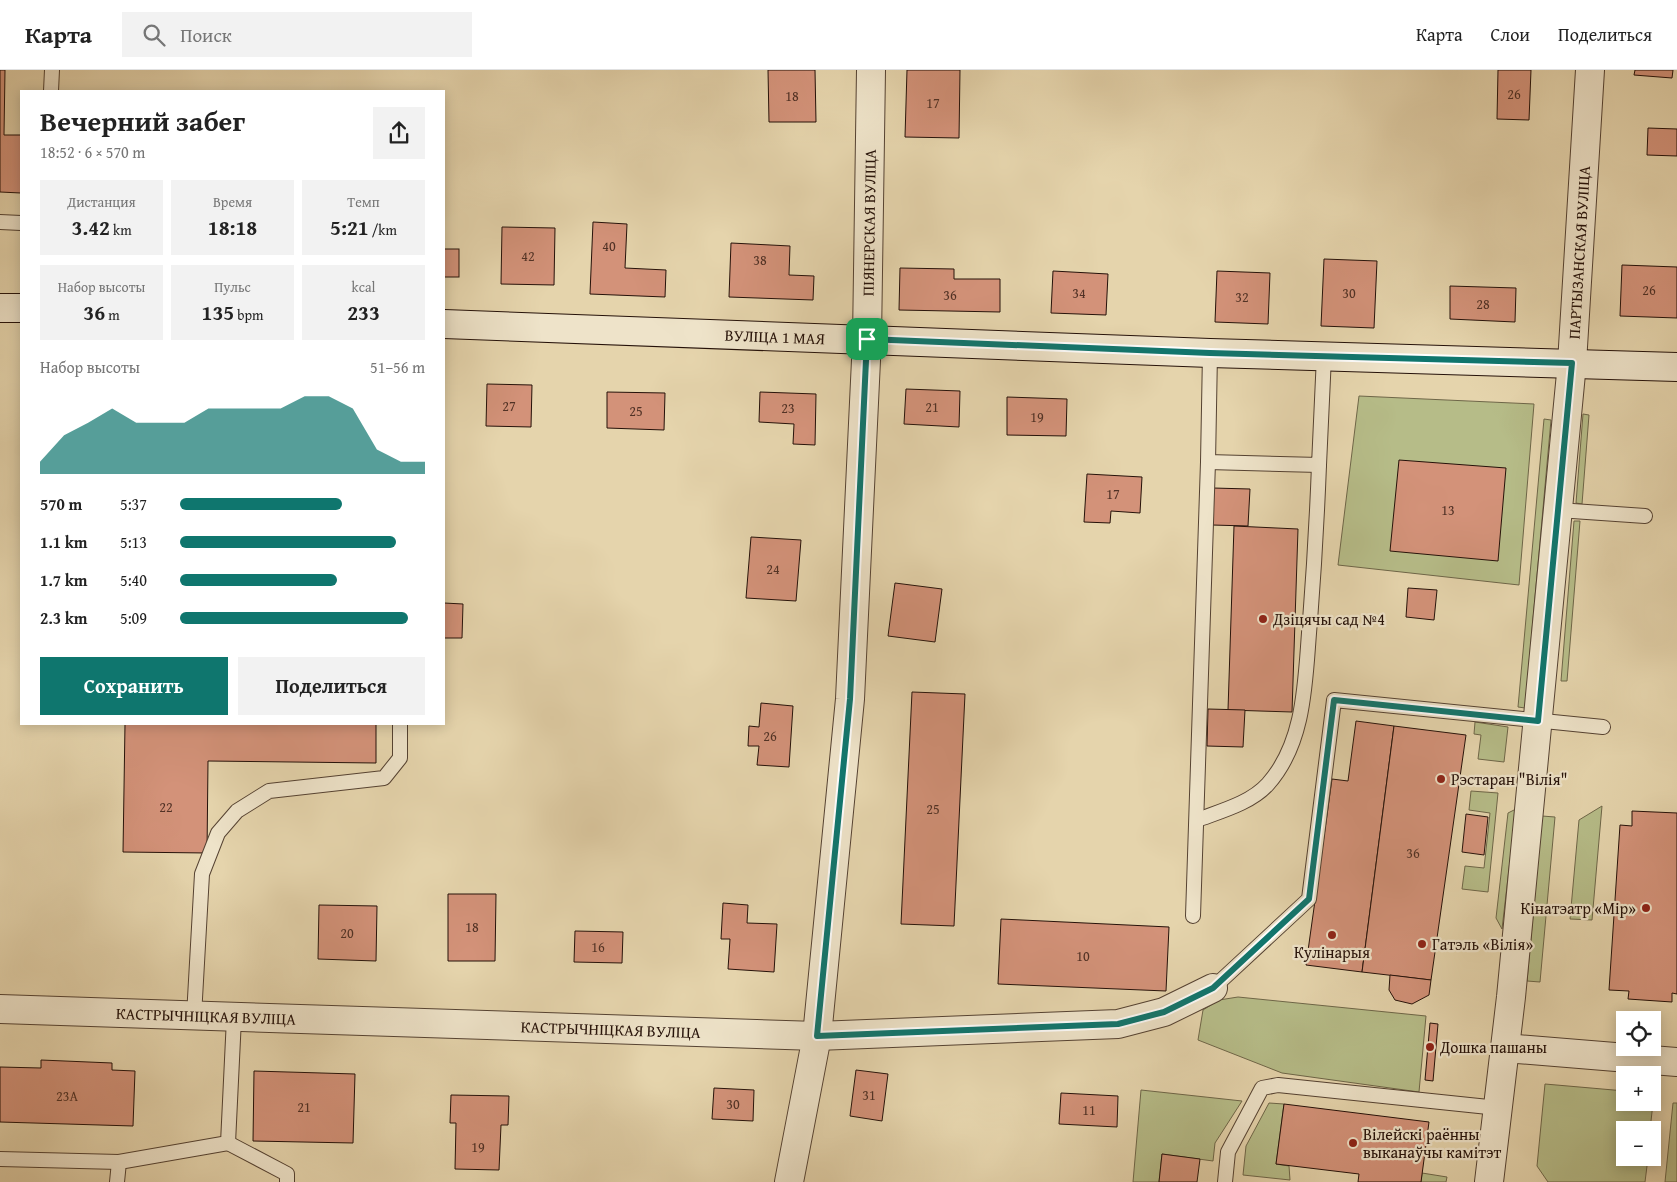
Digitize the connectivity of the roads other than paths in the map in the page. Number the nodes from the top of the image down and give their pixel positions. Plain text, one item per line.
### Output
1 (52, 70) edge
2 (871, 70) edge
3 (1590, 70) edge
4 (52, 90) edge
5 (0, 222) edge
6 (20, 223) edge
7 (0, 308) edge
8 (20, 308) edge
9 (445, 324) edge
10 (867, 339) junction
11 (1210, 353) junction
12 (1324, 356) junction
13 (1572, 363) junction
14 (1677, 367) edge
15 (1208, 462) junction
16 (1320, 465) junction
17 (1558, 510) junction
18 (1645, 516) dead end
19 (1538, 721) junction
20 (400, 725) edge
21 (1603, 727) dead end
22 (1197, 820) junction
23 (1192, 916) dead end
24 (1213, 988) joint
25 (0, 1009) edge
26 (194, 1016) junction
27 (234, 1018) junction
28 (817, 1036) junction
29 (1505, 1048) junction
30 (1677, 1062) edge
31 (1498, 1108) junction
32 (228, 1143) junction
33 (0, 1159) edge
34 (118, 1162) junction
35 (117, 1182) edge
36 (287, 1182) edge
37 (790, 1182) edge
38 (1225, 1182) edge
39 (1490, 1182) edge

1 - 4 lane
2 - 10 street, ПІЯНЕРСКАЯ ВУЛІЦА
3 - 13 street, ПАРТЫЗАНСКАЯ ВУЛІЦА
5 - 6 lane
7 - 8 street
9 - 10 street, ВУЛІЦА 1 МАЯ
10 - 11 street, ВУЛІЦА 1 МАЯ
10 - 28 street, ПІЯНЕРСКАЯ ВУЛІЦА
11 - 12 street, ВУЛІЦА 1 МАЯ
11 - 15 lane
12 - 13 street, ВУЛІЦА 1 МАЯ
12 - 16 lane
13 - 14 street, ВУЛІЦА 1 МАЯ
13 - 17 street, ПАРТЫЗАНСКАЯ ВУЛІЦА
15 - 16 lane
15 - 22 lane
16 - 22 lane
17 - 18 lane
17 - 19 street, ПАРТЫЗАНСКАЯ ВУЛІЦА
19 - 21 lane
19 - 24 lane
19 - 29 street, ПАРТЫЗАНСКАЯ ВУЛІЦА
20 - 26 lane
22 - 23 lane
24 - 28 street, КАСТРЫЧНІЦКАЯ ВУЛІЦА
25 - 26 street, КАСТРЫЧНІЦКАЯ ВУЛІЦА
26 - 27 street, КАСТРЫЧНІЦКАЯ ВУЛІЦА
27 - 28 street, КАСТРЫЧНІЦКАЯ ВУЛІЦА
27 - 32 lane
28 - 37 street, ПІЯНЕРСКАЯ ВУЛІЦА
29 - 30 street
29 - 31 street, ПАРТЫЗАНСКАЯ ВУЛІЦА
31 - 38 lane
31 - 39 street, ПАРТЫЗАНСКАЯ ВУЛІЦА
32 - 34 lane
32 - 36 lane
33 - 34 lane
34 - 35 lane

